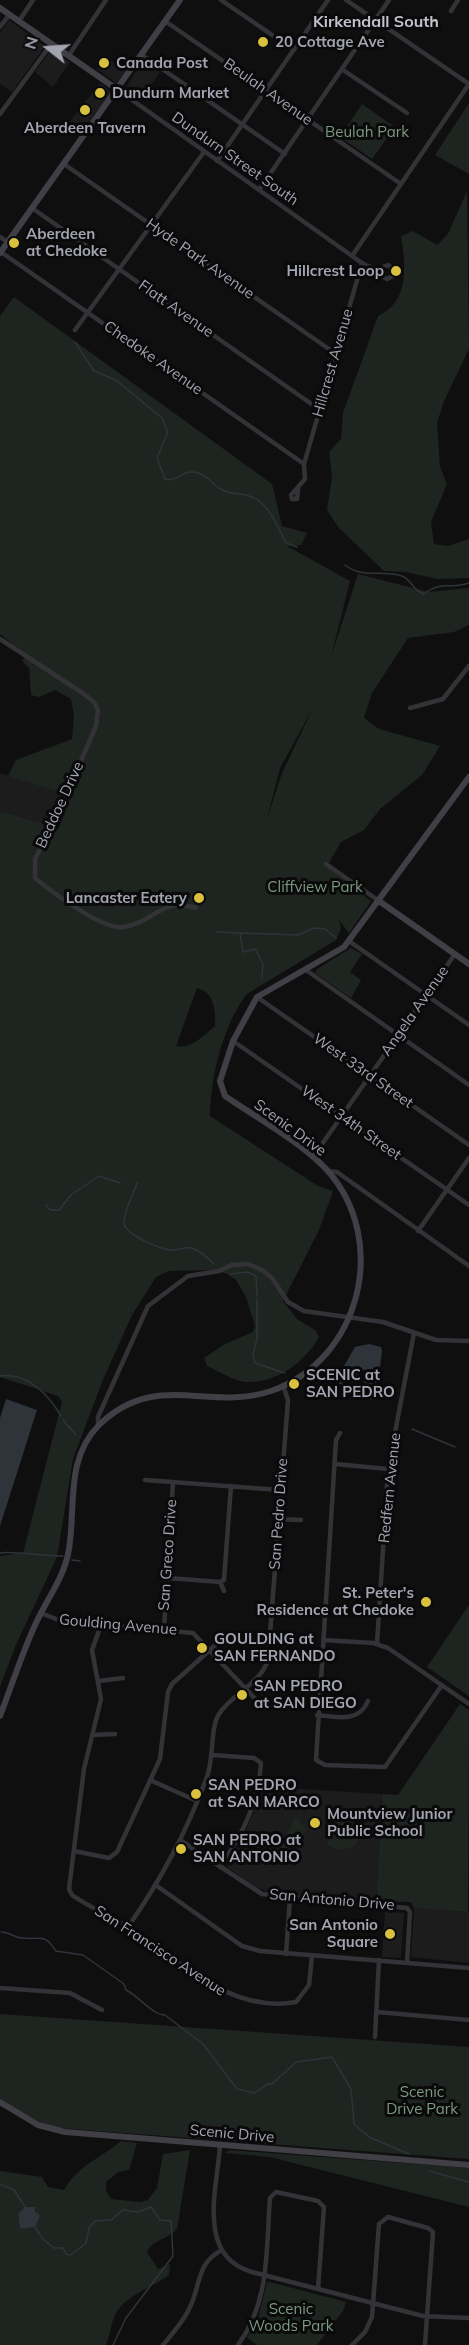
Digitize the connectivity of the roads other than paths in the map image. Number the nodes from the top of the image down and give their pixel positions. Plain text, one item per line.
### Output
1 (33, 0) edge
2 (106, 0) edge
3 (180, 0) edge
4 (221, 0) edge
5 (328, 0) edge
6 (346, 0) edge
7 (389, 0) edge
8 (458, 0) edge
9 (0, 8) edge
10 (451, 11) dead end
11 (10, 14) junction
12 (19, 21) junction
13 (165, 21) junction
14 (376, 21) junction
15 (0, 27) edge
16 (51, 43) junction
17 (294, 50) junction
18 (69, 55) junction
19 (142, 56) junction
20 (343, 70) junction
21 (469, 84) edge
22 (118, 90) junction
23 (266, 91) junction
24 (407, 113) dead end
25 (0, 114) edge
26 (308, 120) junction
27 (242, 125) junction
28 (204, 152) junction
29 (285, 154) junction
30 (217, 161) junction
31 (64, 164) junction
32 (401, 184) junction
33 (259, 190) junction
34 (32, 208) junction
35 (152, 225) junction
36 (0, 237) edge
37 (8, 242) junction
38 (1, 252) edge
39 (352, 256) junction
40 (365, 265) junction
41 (120, 269) junction
42 (88, 312) junction
43 (75, 330) dead end
44 (336, 354) junction
45 (320, 410) junction
46 (304, 464) junction
47 (298, 489) dead end
48 (0, 639) edge
49 (469, 666) edge
50 (410, 708) dead end
51 (469, 777) edge
52 (326, 864) dead end
53 (379, 901) junction
54 (196, 908) dead end
55 (349, 941) junction
56 (455, 954) junction
57 (469, 964) edge
58 (306, 970) junction
59 (427, 995) junction
60 (257, 997) junction
61 (469, 1025) edge
62 (398, 1035) junction
63 (233, 1041) junction
64 (370, 1076) junction
65 (469, 1085) edge
66 (341, 1117) junction
67 (469, 1145) edge
68 (313, 1157) junction
69 (469, 1158) edge
70 (327, 1171) junction
71 (355, 1185) junction
72 (340, 1188) junction
73 (447, 1190) junction
74 (469, 1205) edge
75 (418, 1231) junction
76 (469, 1266) edge
77 (351, 1317) junction
78 (414, 1333) junction
79 (469, 1341) edge
80 (283, 1385) junction
81 (98, 1426) junction
82 (340, 1433) dead end
83 (335, 1464) junction
84 (388, 1469) junction
85 (145, 1480) dead end
86 (173, 1482) junction
87 (231, 1486) junction
88 (280, 1490) junction
89 (278, 1519) junction
90 (301, 1520) dead end
91 (168, 1578) junction
92 (220, 1582) junction
93 (224, 1591) dead end
94 (41, 1613) junction
95 (102, 1625) junction
96 (164, 1629) junction
97 (270, 1636) junction
98 (292, 1638) dead end
99 (323, 1640) junction
100 (220, 1641) dead end
101 (377, 1644) junction
102 (210, 1651) junction
103 (123, 1678) dead end
104 (99, 1681) junction
105 (441, 1685) junction
106 (245, 1688) junction
107 (368, 1701) dead end
108 (469, 1704) edge
109 (264, 1708) dead end
110 (317, 1715) junction
111 (0, 1716) edge
112 (92, 1734) junction
113 (115, 1734) dead end
114 (213, 1755) junction
115 (150, 1780) junction
116 (197, 1801) junction
117 (180, 1840) junction
118 (74, 1851) junction
119 (220, 1867) junction
120 (157, 1886) junction
121 (290, 1898) junction
122 (128, 1927) junction
123 (286, 1953) junction
124 (312, 1956) junction
125 (379, 1960) junction
126 (406, 1963) junction
127 (469, 1968) edge
128 (0, 1988) edge
129 (102, 2010) dead end
130 (377, 2012) junction
131 (469, 2020) edge
132 (375, 2037) dead end
133 (0, 2102) edge
134 (220, 2146) junction
135 (469, 2165) edge
136 (220, 2251) junction
137 (264, 2275) junction
138 (318, 2289) junction
139 (373, 2303) junction
140 (428, 2317) junction
141 (469, 2319) edge
142 (163, 2345) edge
143 (238, 2345) edge
144 (352, 2345) edge
145 (425, 2345) edge

1 - 12 street
2 - 18 street
3 - 13 street
4 - 17 street
5 - 17 street
6 - 14 street
7 - 14 street
8 - 10 street
9 - 11 street, Dundurn Street South
11 - 12 street, Dundurn Street South
11 - 15 street
12 - 16 street, Dundurn Street South
13 - 19 street
13 - 23 street, Beulah Avenue
14 - 20 street
14 - 21 street
16 - 18 street, Dundurn Street South
16 - 25 street
17 - 23 street
18 - 22 street, Dundurn Street South
19 - 22 street
19 - 27 street
20 - 24 street
20 - 26 street
21 - 32 street
22 - 28 street, Dundurn Street South
22 - 31 street
23 - 26 street, Beulah Avenue
23 - 27 street
26 - 29 street
26 - 32 street, Beulah Avenue
27 - 29 street
27 - 30 street
28 - 30 street, Dundurn Street South
28 - 35 street
29 - 33 street
30 - 33 street, Dundurn Street South
31 - 34 street
31 - 35 street, Hyde Park Avenue
32 - 39 street
33 - 39 street, Dundurn Street South
34 - 37 street
34 - 41 street, Flatt Avenue
35 - 41 street
35 - 44 street, Hyde Park Avenue
36 - 37 street
37 - 38 street
38 - 42 street, Chedoke Avenue
39 - 40 street, Dundurn Street South
40 - 40 street, Dundurn Street South
40 - 44 street, Hillcrest Avenue
41 - 42 street
41 - 45 street, Flatt Avenue
42 - 43 street
42 - 46 street, Chedoke Avenue
44 - 45 street, Hillcrest Avenue
45 - 46 street, Hillcrest Avenue
46 - 47 street, Hillcrest Avenue
48 - 54 street, Beddoe Drive
49 - 50 street
51 - 53 street
52 - 53 street
53 - 55 street
53 - 56 street
55 - 58 street
55 - 59 street
56 - 57 street
56 - 59 street, Angela Avenue
58 - 60 street
58 - 62 street
59 - 61 street
59 - 62 street, Angela Avenue
60 - 63 street, Scenic Drive
60 - 64 street, West 33rd Street
62 - 64 street, Angela Avenue
62 - 65 street
63 - 66 street, West 34th Street
63 - 68 street, Scenic Drive
64 - 66 street, Angela Avenue
64 - 67 street, West 33rd Street
66 - 68 street, Angela Avenue
66 - 73 street, West 34th Street
68 - 70 street, Scenic Drive
69 - 73 street
70 - 71 street
70 - 72 street, Scenic Drive
71 - 72 street
71 - 75 street
72 - 77 street, Scenic Drive
73 - 74 street, West 34th Street
73 - 75 street
75 - 76 street
77 - 78 street
77 - 80 street, Scenic Drive
77 - 81 street
78 - 79 street
78 - 84 street, Redfern Avenue
80 - 81 street, Scenic Drive
80 - 88 street, San Pedro Drive
81 - 94 street, Scenic Drive
82 - 83 street
83 - 84 street
83 - 99 street
84 - 101 street, Redfern Avenue
85 - 86 street
86 - 87 street
86 - 91 street, San Greco Drive
87 - 88 street
87 - 92 street
88 - 89 street, San Pedro Drive
89 - 90 street
89 - 97 street, San Pedro Drive
91 - 92 street
91 - 96 street, San Greco Drive
92 - 93 street
94 - 95 street, Goulding Avenue
94 - 111 street, Scenic Drive
95 - 96 street, Goulding Avenue
95 - 104 street, San Francisco Avenue
96 - 102 street, Goulding Avenue
97 - 98 street
97 - 106 street, San Pedro Drive
99 - 101 street
99 - 110 street
100 - 102 street
101 - 105 street
102 - 106 street, Goulding Avenue
102 - 115 street
103 - 104 street
104 - 112 street, San Francisco Avenue
105 - 108 street
105 - 110 street
106 - 109 street, Goulding Avenue
106 - 114 street, San Pedro Drive
107 - 110 street
112 - 113 street
112 - 118 street, San Francisco Avenue
114 - 116 street, San Pedro Drive
114 - 119 street
115 - 116 street
115 - 118 street
116 - 117 street, San Pedro Drive
117 - 119 street, San Antonio Drive
117 - 120 street, San Pedro Drive
118 - 122 street, San Francisco Avenue
119 - 121 street, San Antonio Drive
120 - 122 street, San Pedro Drive
120 - 123 street
121 - 123 street
121 - 126 street, San Antonio Drive
122 - 124 street, San Francisco Avenue
123 - 124 street
124 - 125 street
125 - 126 street
125 - 130 street
126 - 127 street
128 - 129 street
130 - 131 street
130 - 132 street
133 - 134 street, Scenic Drive
134 - 135 street, Scenic Drive
134 - 136 street
136 - 137 street
136 - 142 street
137 - 138 street
137 - 138 street
137 - 143 street
138 - 139 street
139 - 140 street
139 - 140 street
139 - 144 street
140 - 141 street
140 - 145 street

